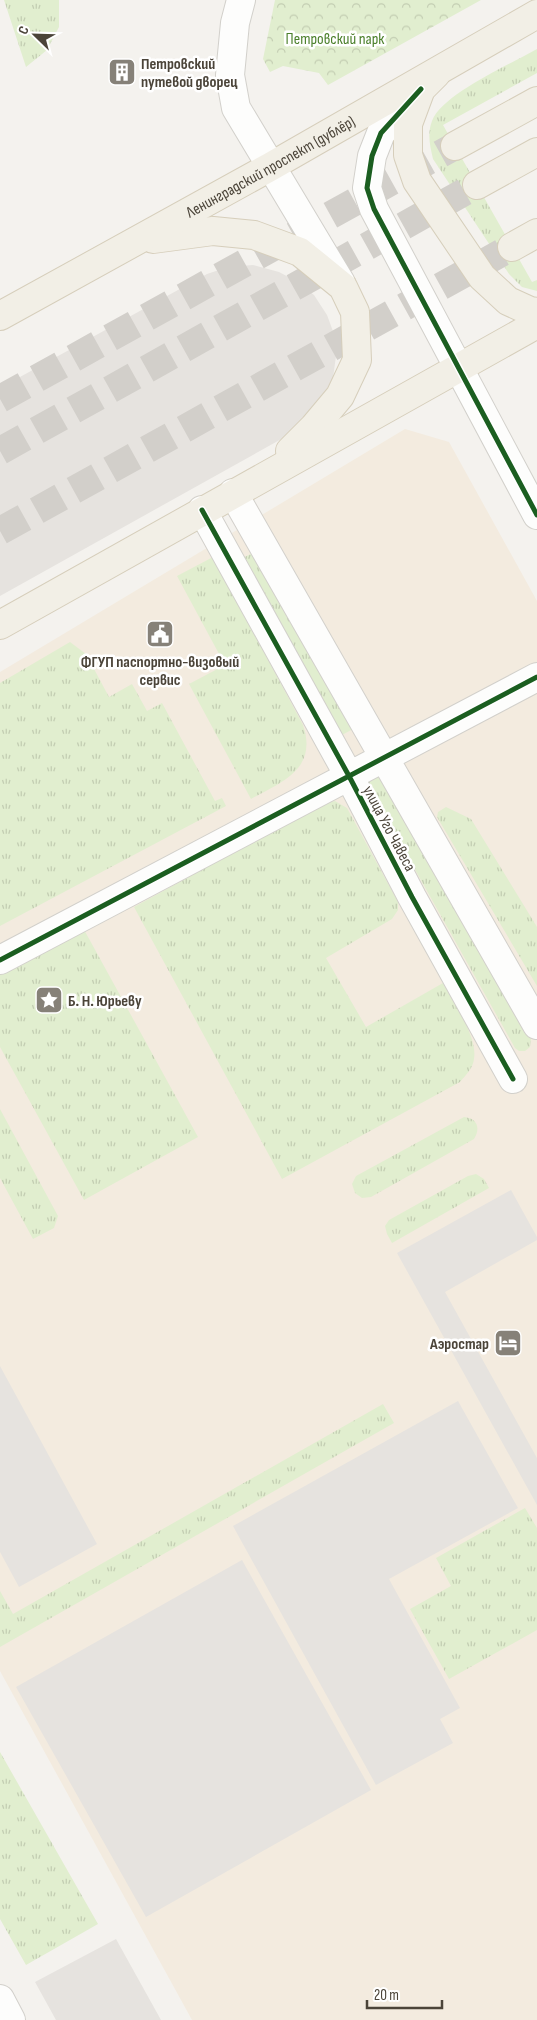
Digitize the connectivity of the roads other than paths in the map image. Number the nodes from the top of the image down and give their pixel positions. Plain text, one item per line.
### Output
1 (241, 0) edge
2 (537, 14) edge
3 (446, 64) junction
4 (421, 89) junction
5 (537, 101) edge
6 (455, 146) tunnel mouth
7 (537, 152) edge
8 (270, 167) junction
9 (477, 185) tunnel mouth
10 (537, 233) edge
11 (136, 241) junction
12 (512, 247) tunnel mouth
13 (343, 287) junction
14 (537, 312) edge
15 (0, 316) edge
16 (537, 324) edge
17 (458, 367) junction
18 (264, 476) junction
19 (233, 494) junction
20 (202, 510) junction
21 (537, 515) edge
22 (0, 625) edge
23 (537, 677) edge
24 (384, 757) junction
25 (349, 776) junction
26 (0, 960) edge
27 (537, 1025) edge
28 (513, 1079) dead end
29 (0, 1999) edge
30 (11, 2020) edge

1 - 8 street
2 - 3 main road, Ленинградский проспект (дублёр)
3 - 4 main road
3 - 8 main road, Ленинградский проспект (дублёр)
4 - 14 main road
4 - 17 street
5 - 6 main road
7 - 9 main road
8 - 11 main road, Ленинградский проспект (дублёр)
8 - 13 street
10 - 12 main road
11 - 13 main road
11 - 15 main road, Ленинградский проспект (дублёр)
13 - 18 main road
16 - 17 main road
17 - 18 main road
17 - 21 street
18 - 19 main road
19 - 20 main road
19 - 24 street, улица Уго Чавеса
20 - 22 main road
20 - 25 street, улица Уго Чавеса
23 - 24 street
24 - 25 street
24 - 27 street, улица Уго Чавеса
25 - 26 street
25 - 28 street, улица Уго Чавеса
29 - 30 street

